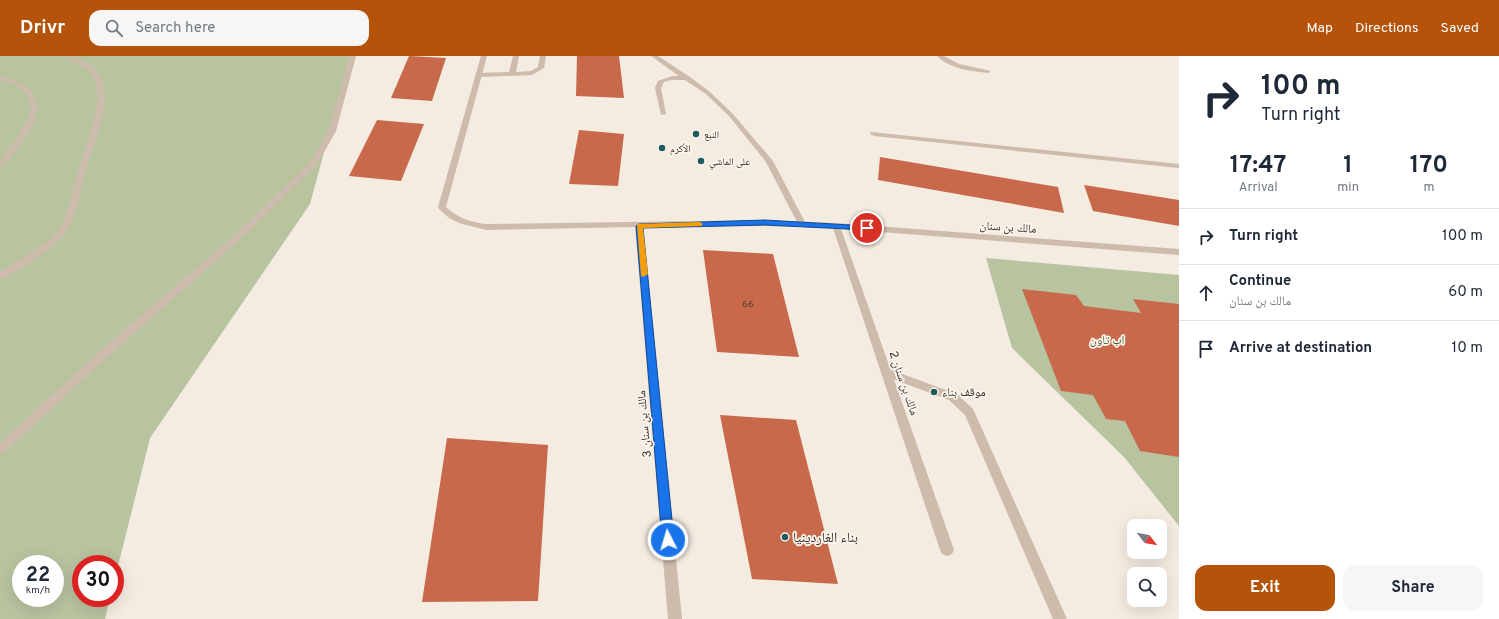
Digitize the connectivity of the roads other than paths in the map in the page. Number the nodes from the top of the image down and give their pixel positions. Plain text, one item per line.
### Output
1 (67, 56) edge
2 (353, 56) edge
3 (484, 56) edge
4 (516, 56) edge
5 (543, 56) edge
6 (654, 56) edge
7 (940, 56) edge
8 (988, 71) dead end
9 (512, 74) junction
10 (478, 75) junction
11 (0, 78) edge
12 (688, 78) junction
13 (663, 114) dead end
14 (874, 134) dead end
15 (0, 165) edge
16 (1179, 166) edge
17 (802, 224) junction
18 (639, 226) junction
19 (836, 226) junction
20 (1179, 252) edge
21 (0, 276) edge
22 (886, 372) junction
23 (0, 450) edge
24 (947, 550) dead end
25 (675, 619) edge
26 (1060, 619) edge

1 - 21 street
2 - 23 street
3 - 10 street
4 - 9 street
5 - 9 street
6 - 12 street
7 - 8 street
9 - 10 street
10 - 18 street, مالك بن سنان
11 - 15 street
12 - 13 street
12 - 17 street
14 - 16 street
17 - 18 street, مالك بن سنان
17 - 19 street, مالك بن سنان
18 - 25 street, مالك بن سنان 3
19 - 20 street, مالك بن سنان
19 - 22 street, مالك بن سنان 2
22 - 24 street, مالك بن سنان 2
22 - 26 street

